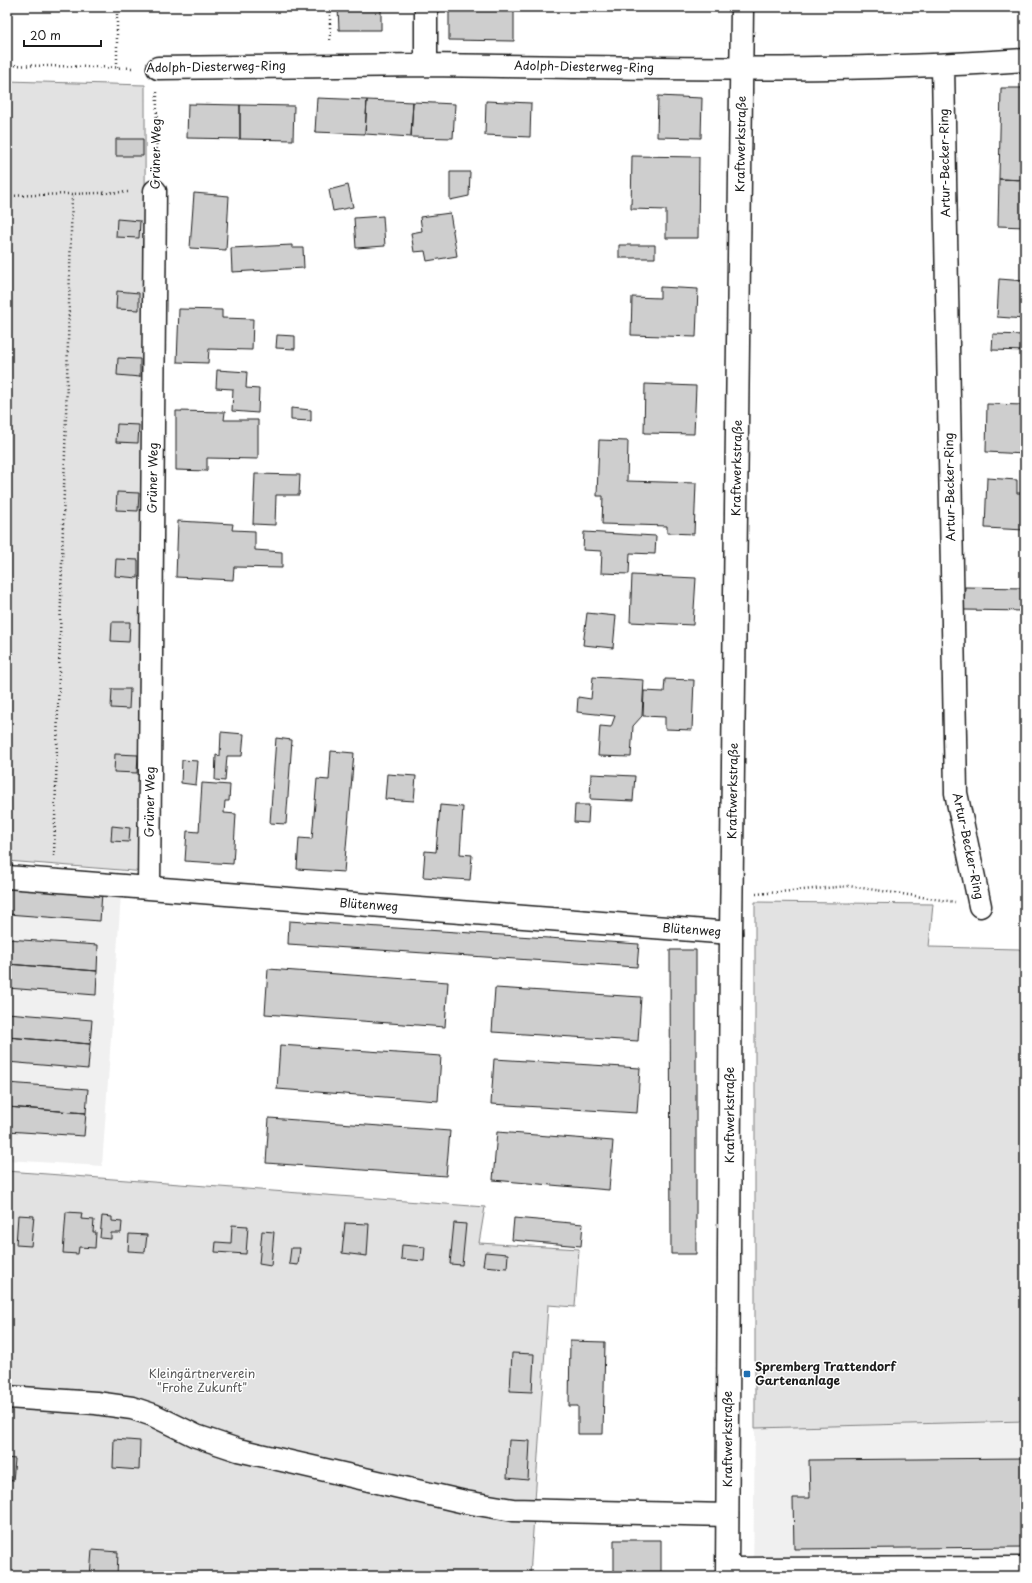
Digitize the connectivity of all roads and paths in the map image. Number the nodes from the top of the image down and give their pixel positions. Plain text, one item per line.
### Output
1 (117, 7) edge
2 (330, 7) edge
3 (426, 7) edge
4 (742, 7) edge
5 (1025, 60) edge
6 (7, 65) edge
7 (426, 65) junction
8 (330, 66) junction
9 (943, 66) junction
10 (116, 68) junction
11 (158, 68) junction
12 (742, 69) junction
13 (155, 191) junction
14 (72, 195) junction
15 (7, 196) edge
16 (7, 876) edge
17 (53, 881) junction
18 (149, 888) junction
19 (731, 896) junction
20 (980, 906) joint
21 (731, 933) junction
22 (7, 1397) edge
23 (727, 1515) junction
24 (1025, 1568) edge
25 (728, 1572) edge

1 - 10 path
2 - 8 path
3 - 7 street
4 - 12 street, Kraftwerkstraße
5 - 9 street
6 - 10 path, Adolph-Diesterweg-Ring
7 - 8 street, Adolph-Diesterweg-Ring
7 - 12 street, Adolph-Diesterweg-Ring
8 - 11 street, Adolph-Diesterweg-Ring
9 - 12 street
9 - 20 street, Artur-Becker-Ring
10 - 11 path, Adolph-Diesterweg-Ring
11 - 13 path, Grüner Weg
12 - 19 street, Kraftwerkstraße
13 - 14 path
13 - 18 street, Grüner Weg
14 - 15 path
14 - 17 path
16 - 17 street, Blütenweg
17 - 18 street, Blütenweg
18 - 21 street, Blütenweg
19 - 20 path
19 - 21 street, Kraftwerkstraße
21 - 23 street, Kraftwerkstraße
22 - 23 street
23 - 25 street, Kraftwerkstraße
24 - 25 street

